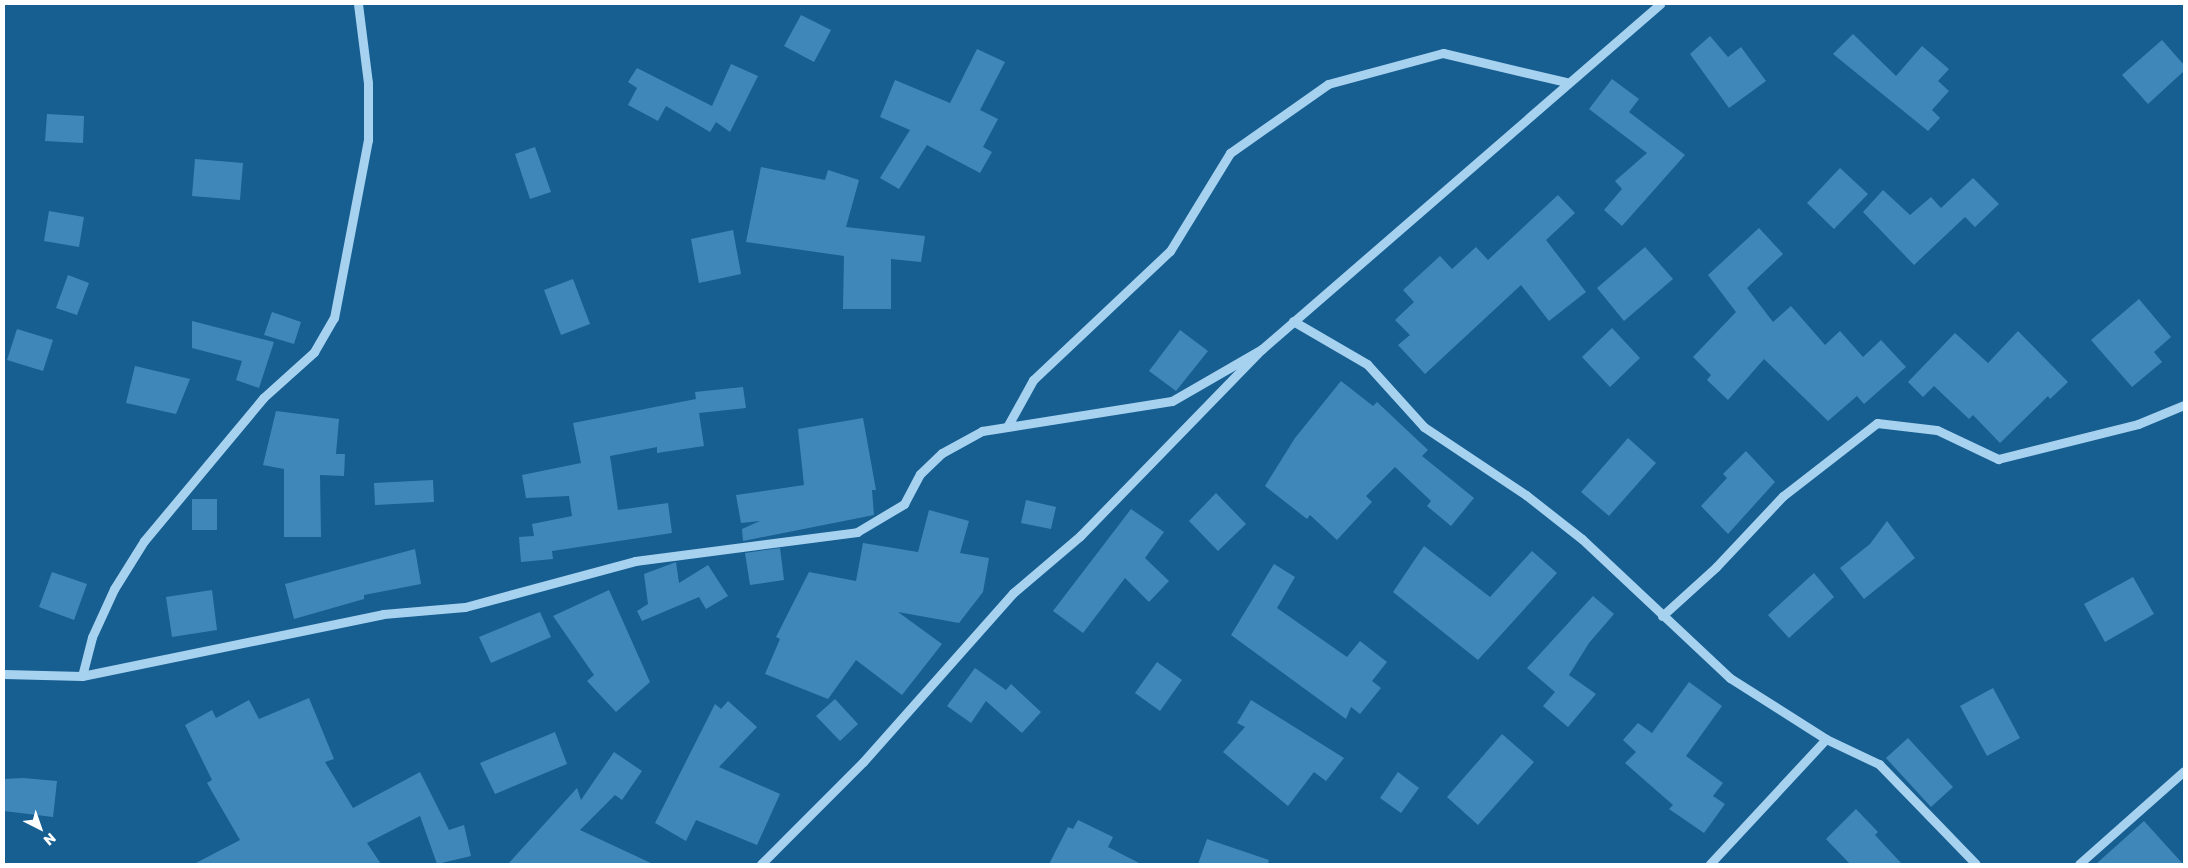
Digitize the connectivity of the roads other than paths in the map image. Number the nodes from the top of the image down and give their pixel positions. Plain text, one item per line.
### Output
1 (358, 4) edge
2 (1660, 4) edge
3 (1566, 82) junction
4 (1293, 321) junction
5 (1262, 349) junction
6 (2184, 405) edge
7 (1007, 427) junction
8 (1662, 616) junction
9 (4, 674) edge
10 (82, 676) junction
11 (1826, 739) junction
12 (2184, 771) edge
13 (761, 864) edge
14 (1710, 864) edge
15 (1976, 864) edge
16 (2079, 864) edge

1 - 10 street
2 - 3 street
3 - 4 street
3 - 7 street
4 - 5 street
4 - 8 street
5 - 7 street
5 - 13 street
6 - 8 street
7 - 10 street
8 - 11 street
9 - 10 street
11 - 14 street
11 - 15 street
12 - 16 street

